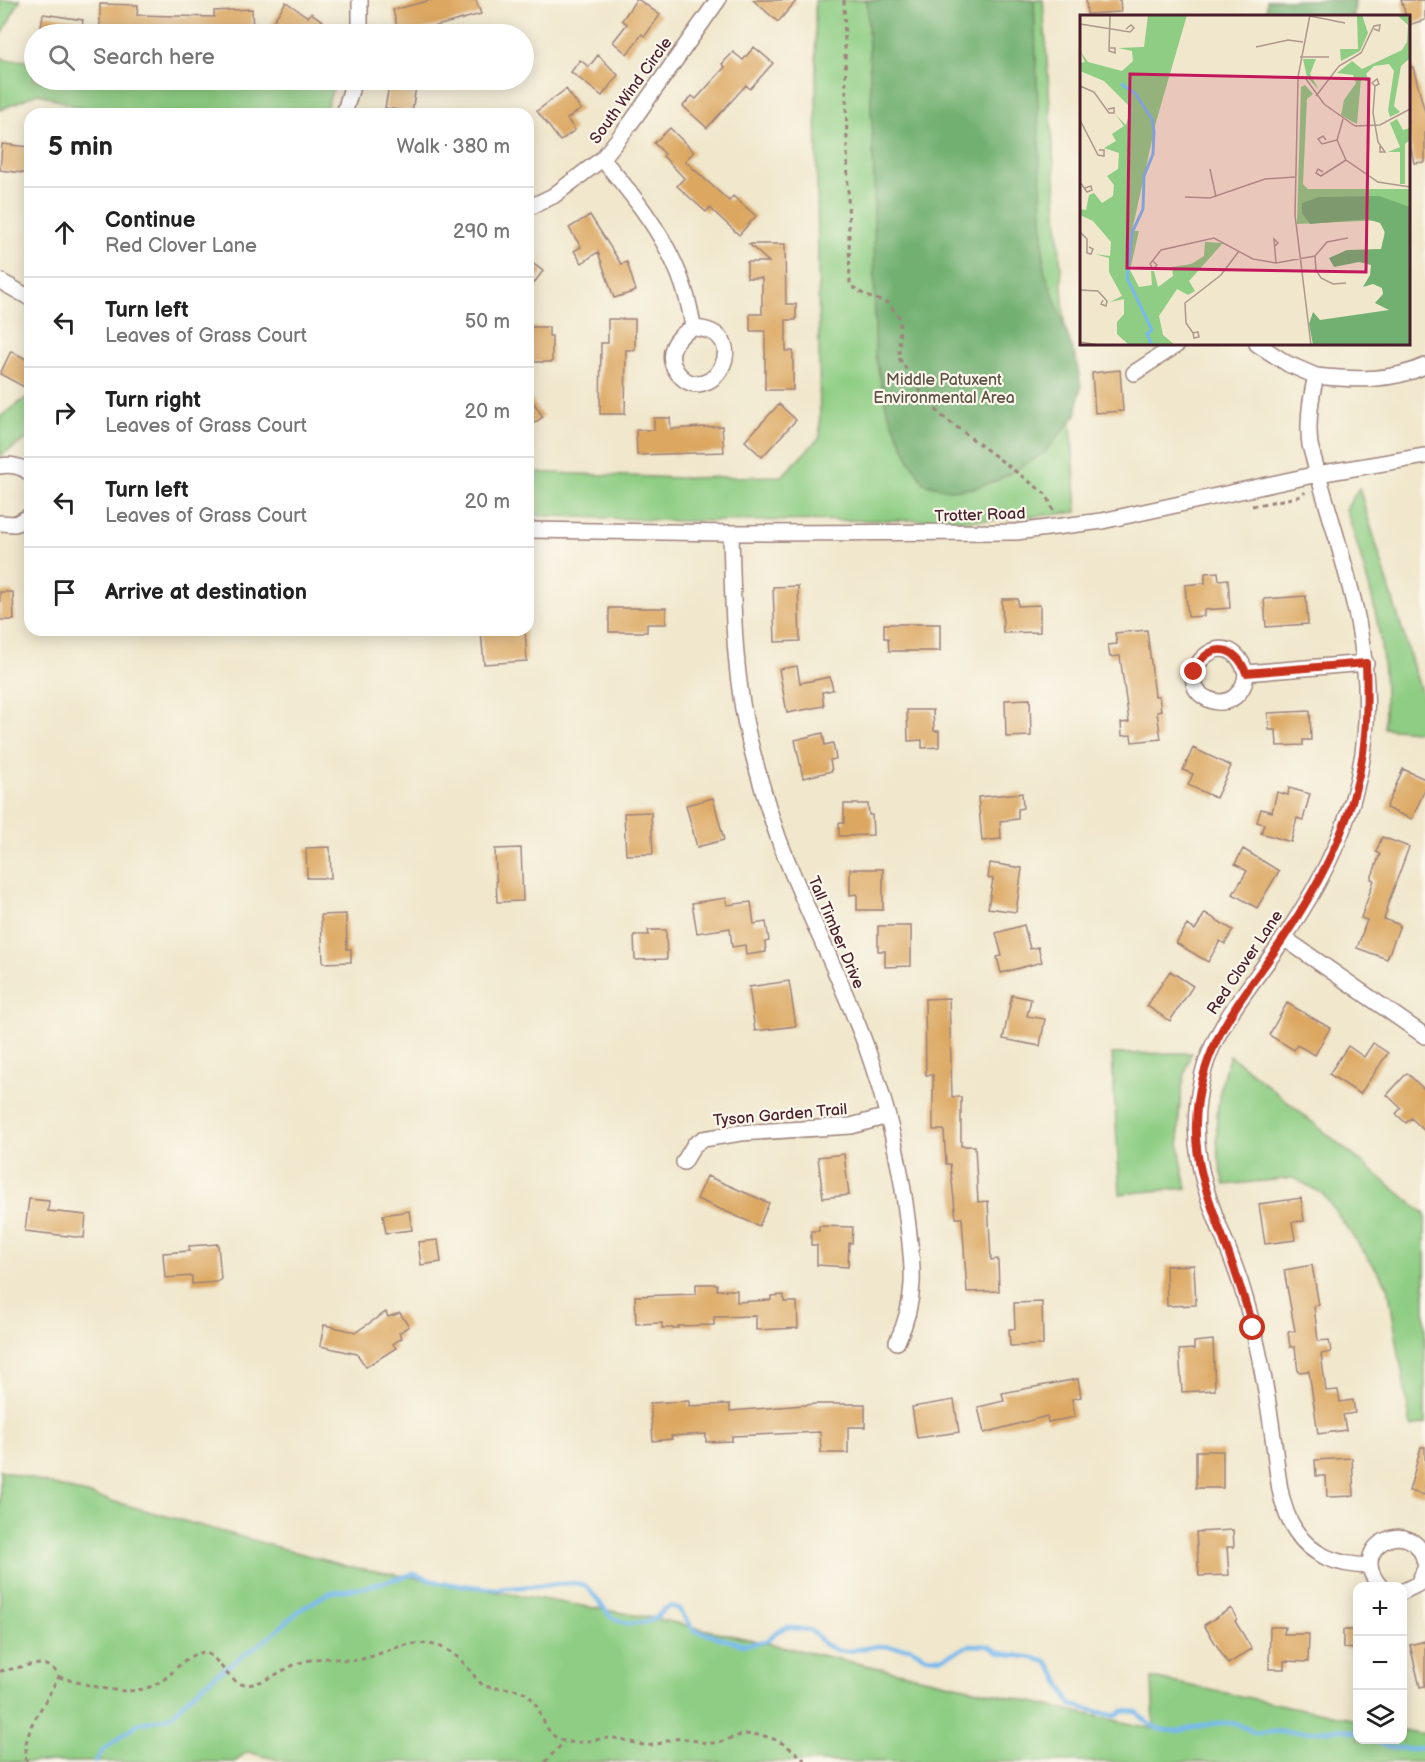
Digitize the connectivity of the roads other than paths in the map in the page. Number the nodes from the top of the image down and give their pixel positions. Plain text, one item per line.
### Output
1 (360, 0) edge
2 (718, 0) edge
3 (360, 24) edge
4 (351, 90) edge
5 (346, 108) edge
6 (602, 159) junction
7 (534, 205) edge
8 (0, 281) edge
9 (24, 295) edge
10 (693, 328) dead end
11 (1176, 345) edge
12 (1259, 345) edge
13 (1425, 366) edge
14 (1134, 372) dead end
15 (1316, 376) junction
16 (1425, 456) edge
17 (24, 461) edge
18 (6, 466) edge
19 (24, 470) edge
20 (1318, 474) junction
21 (534, 530) edge
22 (731, 533) junction
23 (1366, 663) junction
24 (1246, 673) dead end
25 (1284, 938) junction
26 (1425, 1036) edge
27 (888, 1116) junction
28 (684, 1162) dead end
29 (897, 1342) dead end
30 (1425, 1563) edge
31 (1369, 1566) junction
32 (1425, 1569) edge
33 (1376, 1582) edge
34 (1407, 1590) edge

1 - 3 street
2 - 6 street, South Wind Circle
4 - 5 street
6 - 7 street, South Wind Circle
6 - 10 street
8 - 9 street
11 - 14 street
12 - 15 street
13 - 15 street
15 - 20 street, Red Clover Lane
16 - 20 street, Trotter Road
17 - 18 street
18 - 19 street
20 - 22 street, Trotter Road
20 - 23 street, Red Clover Lane
21 - 22 street, Trotter Road
22 - 27 street, Tall Timber Drive
23 - 24 street
23 - 25 street, Red Clover Lane
25 - 26 street
25 - 31 street, Red Clover Lane
27 - 28 street, Tyson Garden Trail
27 - 29 street, Tall Timber Drive
30 - 31 street
31 - 33 street
32 - 34 street

